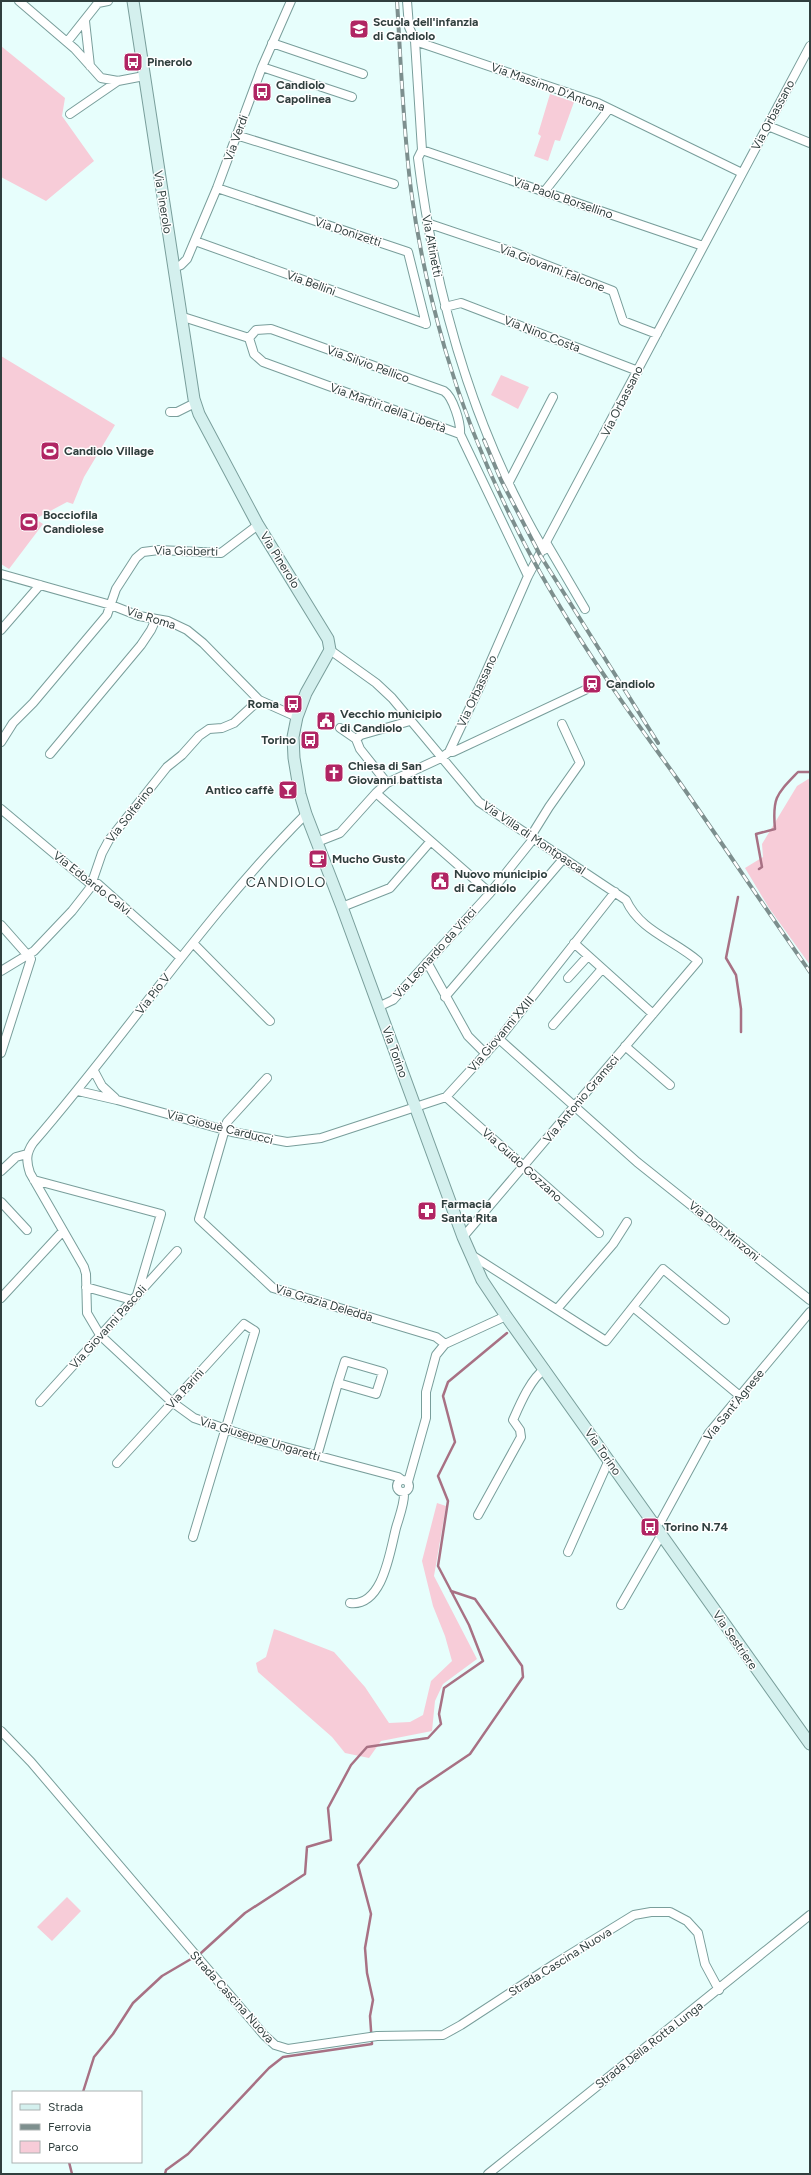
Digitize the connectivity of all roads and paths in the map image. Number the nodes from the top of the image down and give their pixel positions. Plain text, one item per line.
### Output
1 (19, 1) edge
2 (108, 1) edge
3 (133, 1) edge
4 (290, 1) edge
5 (408, 1) edge
6 (97, 2) edge
7 (85, 21) junction
8 (415, 41) junction
9 (67, 42) junction
10 (272, 43) junction
11 (810, 46) edge
12 (90, 66) junction
13 (262, 67) junction
14 (364, 74) dead end
15 (144, 76) junction
16 (118, 81) junction
17 (352, 98) dead end
18 (609, 109) junction
19 (70, 114) dead end
20 (768, 126) junction
21 (236, 136) junction
22 (810, 143) edge
23 (422, 150) junction
24 (742, 173) junction
25 (394, 184) dead end
26 (217, 188) junction
27 (544, 192) junction
28 (427, 223) junction
29 (195, 241) junction
30 (703, 246) junction
31 (173, 268) junction
32 (445, 307) junction
33 (180, 316) junction
34 (426, 324) joint
35 (657, 334) junction
36 (249, 338) junction
37 (638, 371) junction
38 (553, 397) dead end
39 (196, 403) junction
40 (170, 412) dead end
41 (460, 434) junction
42 (509, 482) junction
43 (258, 525) junction
44 (545, 547) junction
45 (1, 574) edge
46 (528, 576) junction
47 (40, 585) junction
48 (111, 605) junction
49 (585, 609) dead end
50 (156, 619) junction
51 (1, 630) edge
52 (330, 650) junction
53 (585, 690) dead end
54 (260, 700) junction
55 (297, 717) junction
56 (410, 721) junction
57 (562, 724) dead end
58 (340, 728) dead end
59 (356, 739) junction
60 (1, 742) edge
61 (449, 752) junction
62 (50, 754) dead end
63 (441, 758) junction
64 (387, 784) junction
65 (376, 793) junction
66 (1, 809) edge
67 (306, 814) junction
68 (532, 837) junction
69 (317, 842) junction
70 (430, 842) junction
71 (564, 858) junction
72 (92, 882) junction
73 (614, 892) junction
74 (490, 893) junction
75 (342, 907) junction
76 (1, 925) edge
77 (193, 943) junction
78 (574, 943) junction
79 (28, 956) junction
80 (588, 956) junction
81 (181, 958) junction
82 (698, 961) joint
83 (427, 962) junction
84 (602, 968) junction
85 (1, 971) edge
86 (568, 978) dead end
87 (445, 997) junction
88 (378, 1007) junction
89 (653, 1014) junction
90 (270, 1021) dead end
91 (552, 1025) dead end
92 (499, 1039) junction
93 (625, 1046) junction
94 (1, 1053) edge
95 (486, 1054) junction
96 (94, 1071) junction
97 (267, 1078) dead end
98 (670, 1086) dead end
99 (78, 1091) junction
100 (446, 1098) junction
101 (117, 1100) junction
102 (415, 1107) junction
103 (574, 1107) junction
104 (223, 1130) junction
105 (27, 1154) junction
106 (524, 1167) junction
107 (1, 1171) edge
108 (34, 1180) junction
109 (1, 1202) edge
110 (627, 1222) dead end
111 (27, 1230) dead end
112 (63, 1231) junction
113 (599, 1233) dead end
114 (463, 1237) junction
115 (177, 1251) dead end
116 (470, 1254) junction
117 (86, 1287) junction
118 (1, 1298) edge
119 (135, 1298) junction
120 (810, 1300) edge
121 (633, 1307) junction
122 (557, 1309) junction
123 (810, 1312) edge
124 (506, 1316) junction
125 (726, 1320) dead end
126 (100, 1336) junction
127 (445, 1344) junction
128 (545, 1369) junction
129 (338, 1383) junction
130 (740, 1396) junction
131 (40, 1402) dead end
132 (172, 1402) junction
133 (225, 1430) junction
134 (316, 1456) junction
135 (609, 1460) junction
136 (117, 1463) dead end
137 (402, 1483) junction
138 (478, 1515) dead end
139 (659, 1530) junction
140 (193, 1537) dead end
141 (568, 1552) dead end
142 (350, 1603) dead end
143 (621, 1605) dead end
144 (1, 1731) edge
145 (810, 1744) edge
146 (810, 1916) edge
147 (719, 1990) junction
148 (488, 2174) edge

1 - 9 street
2 - 6 street
3 - 15 main road, Via Pinerolo
4 - 10 street, Via Verdi
5 - 8 street, Via Altinetti
6 - 7 street
7 - 9 street
7 - 12 street
8 - 18 street, Via Massimo D'Antona
8 - 23 street, Via Altinetti
9 - 12 street
10 - 13 street, Via Verdi
10 - 14 street
11 - 20 street, Via Orbassano
12 - 16 street
13 - 17 street
13 - 21 street, Via Verdi
15 - 16 street
15 - 31 main road, Via Pinerolo
16 - 19 street
18 - 24 street, Via Massimo D'Antona
18 - 27 street
20 - 22 street
20 - 24 street, Via Orbassano
21 - 25 street
21 - 26 street, Via Verdi
23 - 27 street, Via Paolo Borsellino
23 - 28 street, Via Altinetti
24 - 30 street, Via Orbassano
26 - 29 street, Via Verdi
26 - 34 street, Via Donizetti
27 - 30 street, Via Paolo Borsellino
28 - 32 street, Via Altinetti
28 - 35 street, Via Giovanni Falcone
29 - 31 street, Via Verdi
29 - 34 street, Via Bellini
30 - 35 street, Via Orbassano
31 - 33 main road, Via Pinerolo
32 - 37 street, Via Nino Costa
32 - 42 street, Via Altinetti
33 - 36 street
33 - 39 main road, Via Pinerolo
35 - 37 street, Via Orbassano
36 - 41 street, Via Martiri della Libertà
36 - 41 street, Via Silvio Pellico
37 - 44 street, Via Orbassano
38 - 42 street
39 - 40 street
39 - 43 main road, Via Pinerolo
41 - 46 street, Via Martiri della Libertà
42 - 44 street, Via Altinetti
43 - 48 street, Via Gioberti
43 - 52 main road, Via Pinerolo
44 - 46 street, Via Orbassano
44 - 49 street, Via Altinetti
45 - 47 street, Via Roma
46 - 61 street, Via Orbassano
47 - 48 street, Via Roma
47 - 51 street
48 - 50 street, Via Roma
48 - 60 street
50 - 54 street, Via Roma
50 - 62 street
52 - 55 main road
52 - 56 street, Via Villa di Montpascal
53 - 61 street
54 - 55 street, Via Roma
54 - 72 street, Via Solferino
55 - 67 main road, Via Torino
56 - 59 street
56 - 63 street, Via Villa di Montpascal
57 - 68 street, Via Leonardo da Vinci
58 - 59 street
59 - 64 street
61 - 63 street, Via Orbassano
63 - 64 street, Via Orbassano
63 - 68 street, Via Villa di Montpascal
64 - 65 street, Via Orbassano
65 - 69 street, Via Orbassano
65 - 70 street
66 - 72 street, Via Edoardo Calvi
67 - 69 main road, Via Torino
67 - 77 street, Via Pio V
68 - 71 street, Via Villa di Montpascal
68 - 74 street, Via Leonardo da Vinci
69 - 75 main road, Via Torino
70 - 74 street
70 - 75 street
71 - 73 street, Via Villa di Montpascal
71 - 87 street
72 - 79 street, Via Solferino
72 - 81 street, Via Edoardo Calvi
73 - 78 street, Via Giovanni XXIII
73 - 82 street, Via Villa di Montpascal
74 - 83 street, Via Leonardo da Vinci
75 - 88 main road, Via Torino
76 - 79 street
77 - 81 street, Via Pio V
77 - 90 street
78 - 80 street
78 - 92 street, Via Giovanni XXIII
79 - 85 street, Via Solferino
79 - 94 street
80 - 84 street
80 - 86 street
81 - 96 street, Via Pio V
82 - 89 street, Via Antonio Gramsci
83 - 87 street
83 - 88 street, Via Leonardo da Vinci
84 - 89 street
84 - 91 street
87 - 95 street
88 - 102 main road, Via Torino
89 - 93 street, Via Antonio Gramsci
92 - 95 street, Via Giovanni XXIII
92 - 103 street, Via Don Minzoni
93 - 98 street
93 - 103 street, Via Antonio Gramsci
95 - 100 street, Via Giovanni XXIII
96 - 99 street, Via Pio V
96 - 101 street, Via Giosuè Carducci
97 - 104 street, Via Grazia Deledda
99 - 101 street, Via Giosuè Carducci
99 - 105 street, Via Pio V
100 - 102 street
100 - 106 street, Via Guido Gozzano
101 - 104 street, Via Giosuè Carducci
102 - 104 street, Via Giosuè Carducci
102 - 114 main road, Via Torino
103 - 106 street, Via Antonio Gramsci
103 - 120 street, Via Don Minzoni
104 - 127 street, Via Grazia Deledda
105 - 107 street, Via Pio V
105 - 108 street, Via Giuseppe Ungaretti
106 - 113 street, Via Guido Gozzano
106 - 114 street, Via Antonio Gramsci
108 - 112 street, Via Giuseppe Ungaretti
108 - 119 street
109 - 111 street
110 - 122 street
112 - 117 street, Via Giuseppe Ungaretti
112 - 118 street
114 - 116 main road, Via Torino
115 - 119 street, Via Giovanni Pascoli
116 - 122 street
116 - 124 main road, Via Torino
117 - 119 street
117 - 126 street, Via Giuseppe Ungaretti
119 - 126 street, Via Giovanni Pascoli
121 - 122 street
121 - 125 street
121 - 130 street
123 - 130 street, Via Sant'Agnese
124 - 127 street
124 - 128 main road, Via Torino
126 - 131 street, Via Giovanni Pascoli
126 - 132 street, Via Giuseppe Ungaretti
127 - 137 street
128 - 135 main road, Via Torino
128 - 138 street
129 - 129 street
129 - 134 street
130 - 139 street, Via Sant'Agnese
132 - 133 street, Via Giuseppe Ungaretti
132 - 133 street, Via Parini
132 - 136 street, Via Parini
133 - 134 street, Via Giuseppe Ungaretti
133 - 140 street
134 - 137 street, Via Giuseppe Ungaretti
135 - 139 main road, Via Torino
135 - 141 street
137 - 142 street, Via Giuseppe Ungaretti
139 - 143 street, Via Sant'Agnese
139 - 145 main road, Via Sestriere
144 - 147 street, Strada Cascina Nuova
146 - 147 street, Strada Della Rotta Lunga
147 - 148 street, Strada Della Rotta Lunga

